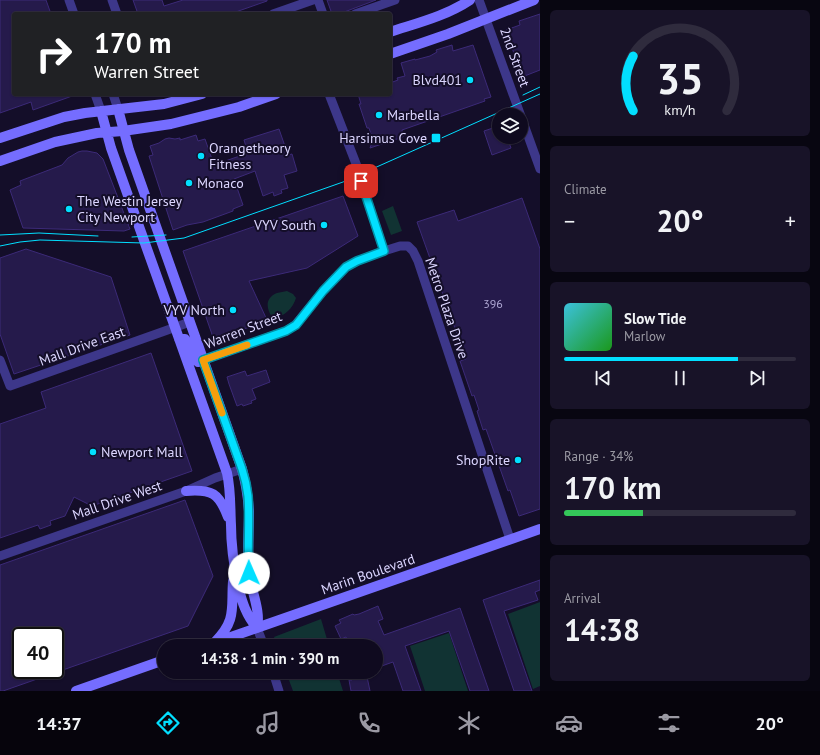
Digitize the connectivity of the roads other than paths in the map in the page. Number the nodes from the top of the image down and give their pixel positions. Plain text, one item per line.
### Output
1 (69, 0) edge
2 (112, 0) edge
3 (313, 0) edge
4 (318, 0) edge
5 (394, 0) edge
6 (470, 0) edge
7 (479, 0) edge
8 (534, 0) edge
9 (290, 7) edge
10 (73, 12) edge
11 (116, 12) edge
12 (278, 12) edge
13 (302, 12) edge
14 (323, 12) edge
15 (361, 12) edge
16 (486, 19) junction
17 (392, 31) edge
18 (392, 53) edge
19 (96, 96) edge
20 (114, 96) edge
21 (194, 96) edge
22 (270, 96) edge
23 (330, 96) edge
24 (118, 110) junction
25 (101, 111) junction
26 (123, 131) junction
27 (106, 132) junction
28 (0, 138) edge
29 (0, 161) edge
30 (540, 169) edge
31 (384, 251) junction
32 (190, 322) junction
33 (175, 327) junction
34 (179, 339) junction
35 (0, 360) edge
36 (203, 360) junction
37 (242, 469) junction
38 (227, 473) junction
39 (186, 491) junction
40 (231, 527) junction
41 (540, 529) edge
42 (510, 539) junction
43 (0, 556) edge
44 (234, 569) junction
45 (257, 628) junction
46 (215, 639) edge
47 (224, 639) edge
48 (261, 639) edge
49 (157, 662) edge
50 (275, 679) edge
51 (76, 691) edge
52 (279, 691) edge

1 - 10 street
2 - 11 street
3 - 9 street
4 - 14 street
5 - 15 street
6 - 17 street
7 - 16 street, 2nd Street
8 - 16 street
9 - 12 street
9 - 13 street
16 - 18 street
16 - 30 street, 2nd Street
19 - 25 street
20 - 24 street
21 - 24 street
22 - 26 street
23 - 31 street
24 - 25 street
24 - 26 street
25 - 27 street
25 - 28 street
26 - 27 street
26 - 32 street
27 - 29 street
27 - 33 street
31 - 36 street, Warren Street
31 - 42 street, Metro Plaza Drive
32 - 33 street, Mall Drive East
32 - 36 street
33 - 34 street
33 - 35 street, Mall Drive East
34 - 36 street
34 - 38 street
36 - 37 street
37 - 38 street, Mall Drive West
37 - 45 street
38 - 39 street, Mall Drive West
38 - 40 street
39 - 40 street
39 - 43 street, Mall Drive West
40 - 44 street
41 - 42 street, Marin Boulevard
42 - 45 street, Marin Boulevard
44 - 45 street
44 - 46 street
45 - 47 street, Marin Boulevard
45 - 48 street
49 - 51 street
50 - 52 street

